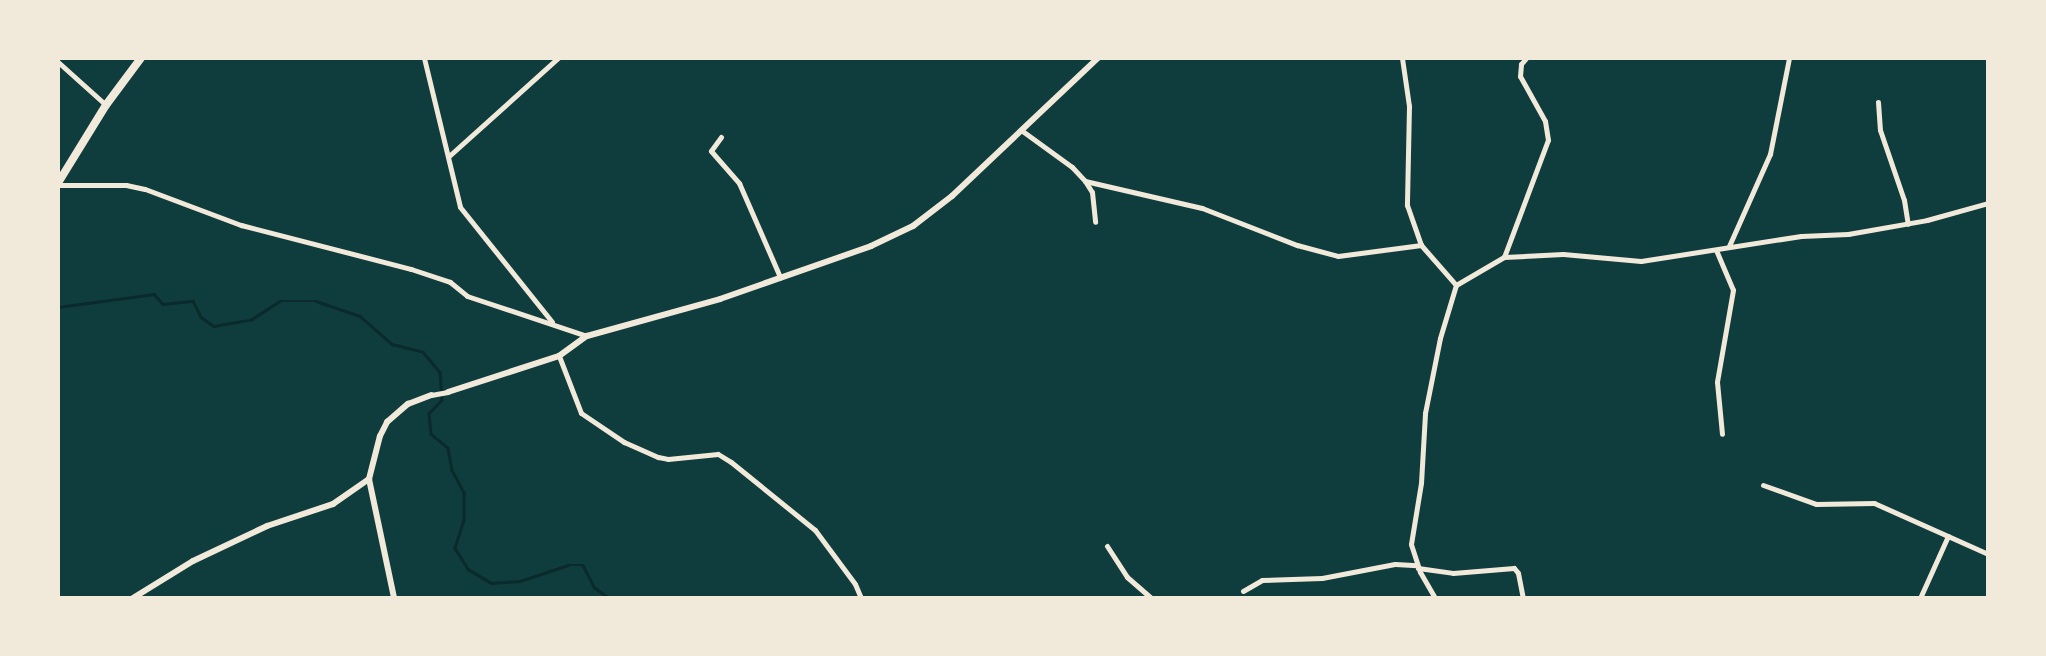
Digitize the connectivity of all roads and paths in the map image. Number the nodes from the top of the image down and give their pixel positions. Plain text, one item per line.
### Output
1 (141, 58) edge
2 (424, 58) edge
3 (558, 58) edge
4 (1402, 58) edge
5 (1526, 58) edge
6 (1789, 58) edge
7 (1094, 59) edge
8 (58, 62) edge
9 (1878, 102) dead end
10 (106, 105) junction
11 (1021, 130) junction
12 (721, 137) dead end
13 (449, 156) junction
14 (62, 167) edge
15 (59, 181) edge
16 (1085, 181) junction
17 (1988, 203) edge
18 (1095, 222) dead end
19 (1908, 224) junction
20 (1421, 245) junction
21 (1729, 246) junction
22 (1716, 250) junction
23 (1504, 257) junction
24 (780, 277) junction
25 (1456, 285) junction
26 (553, 324) junction
27 (587, 336) junction
28 (559, 356) junction
29 (448, 392) joint
30 (431, 395) joint
31 (1722, 434) dead end
32 (369, 479) junction
33 (1763, 485) dead end
34 (1948, 536) junction
35 (1107, 547) dead end
36 (1988, 554) edge
37 (1418, 567) junction
38 (1243, 591) dead end
39 (134, 598) edge
40 (394, 598) edge
41 (861, 598) edge
42 (1151, 598) edge
43 (1435, 598) edge
44 (1523, 598) edge
45 (1920, 598) edge

1 - 10 main road
2 - 13 street
3 - 13 street
4 - 20 street
5 - 23 street
6 - 21 street
7 - 11 street
8 - 10 street
9 - 19 street
10 - 14 main road
11 - 16 street
11 - 24 street
12 - 24 street
13 - 26 street
14 - 15 main road
15 - 26 street
16 - 18 street
16 - 20 street
17 - 19 street
19 - 21 street
20 - 25 street
21 - 22 street
22 - 23 street
22 - 31 street
23 - 25 street
24 - 27 street
25 - 37 street
26 - 27 street
27 - 28 street
28 - 29 street
28 - 41 street
29 - 30 street
30 - 32 street
32 - 39 street
32 - 40 street
33 - 34 street
34 - 36 street
34 - 45 street
35 - 42 street
37 - 38 street
37 - 43 street
37 - 44 street

